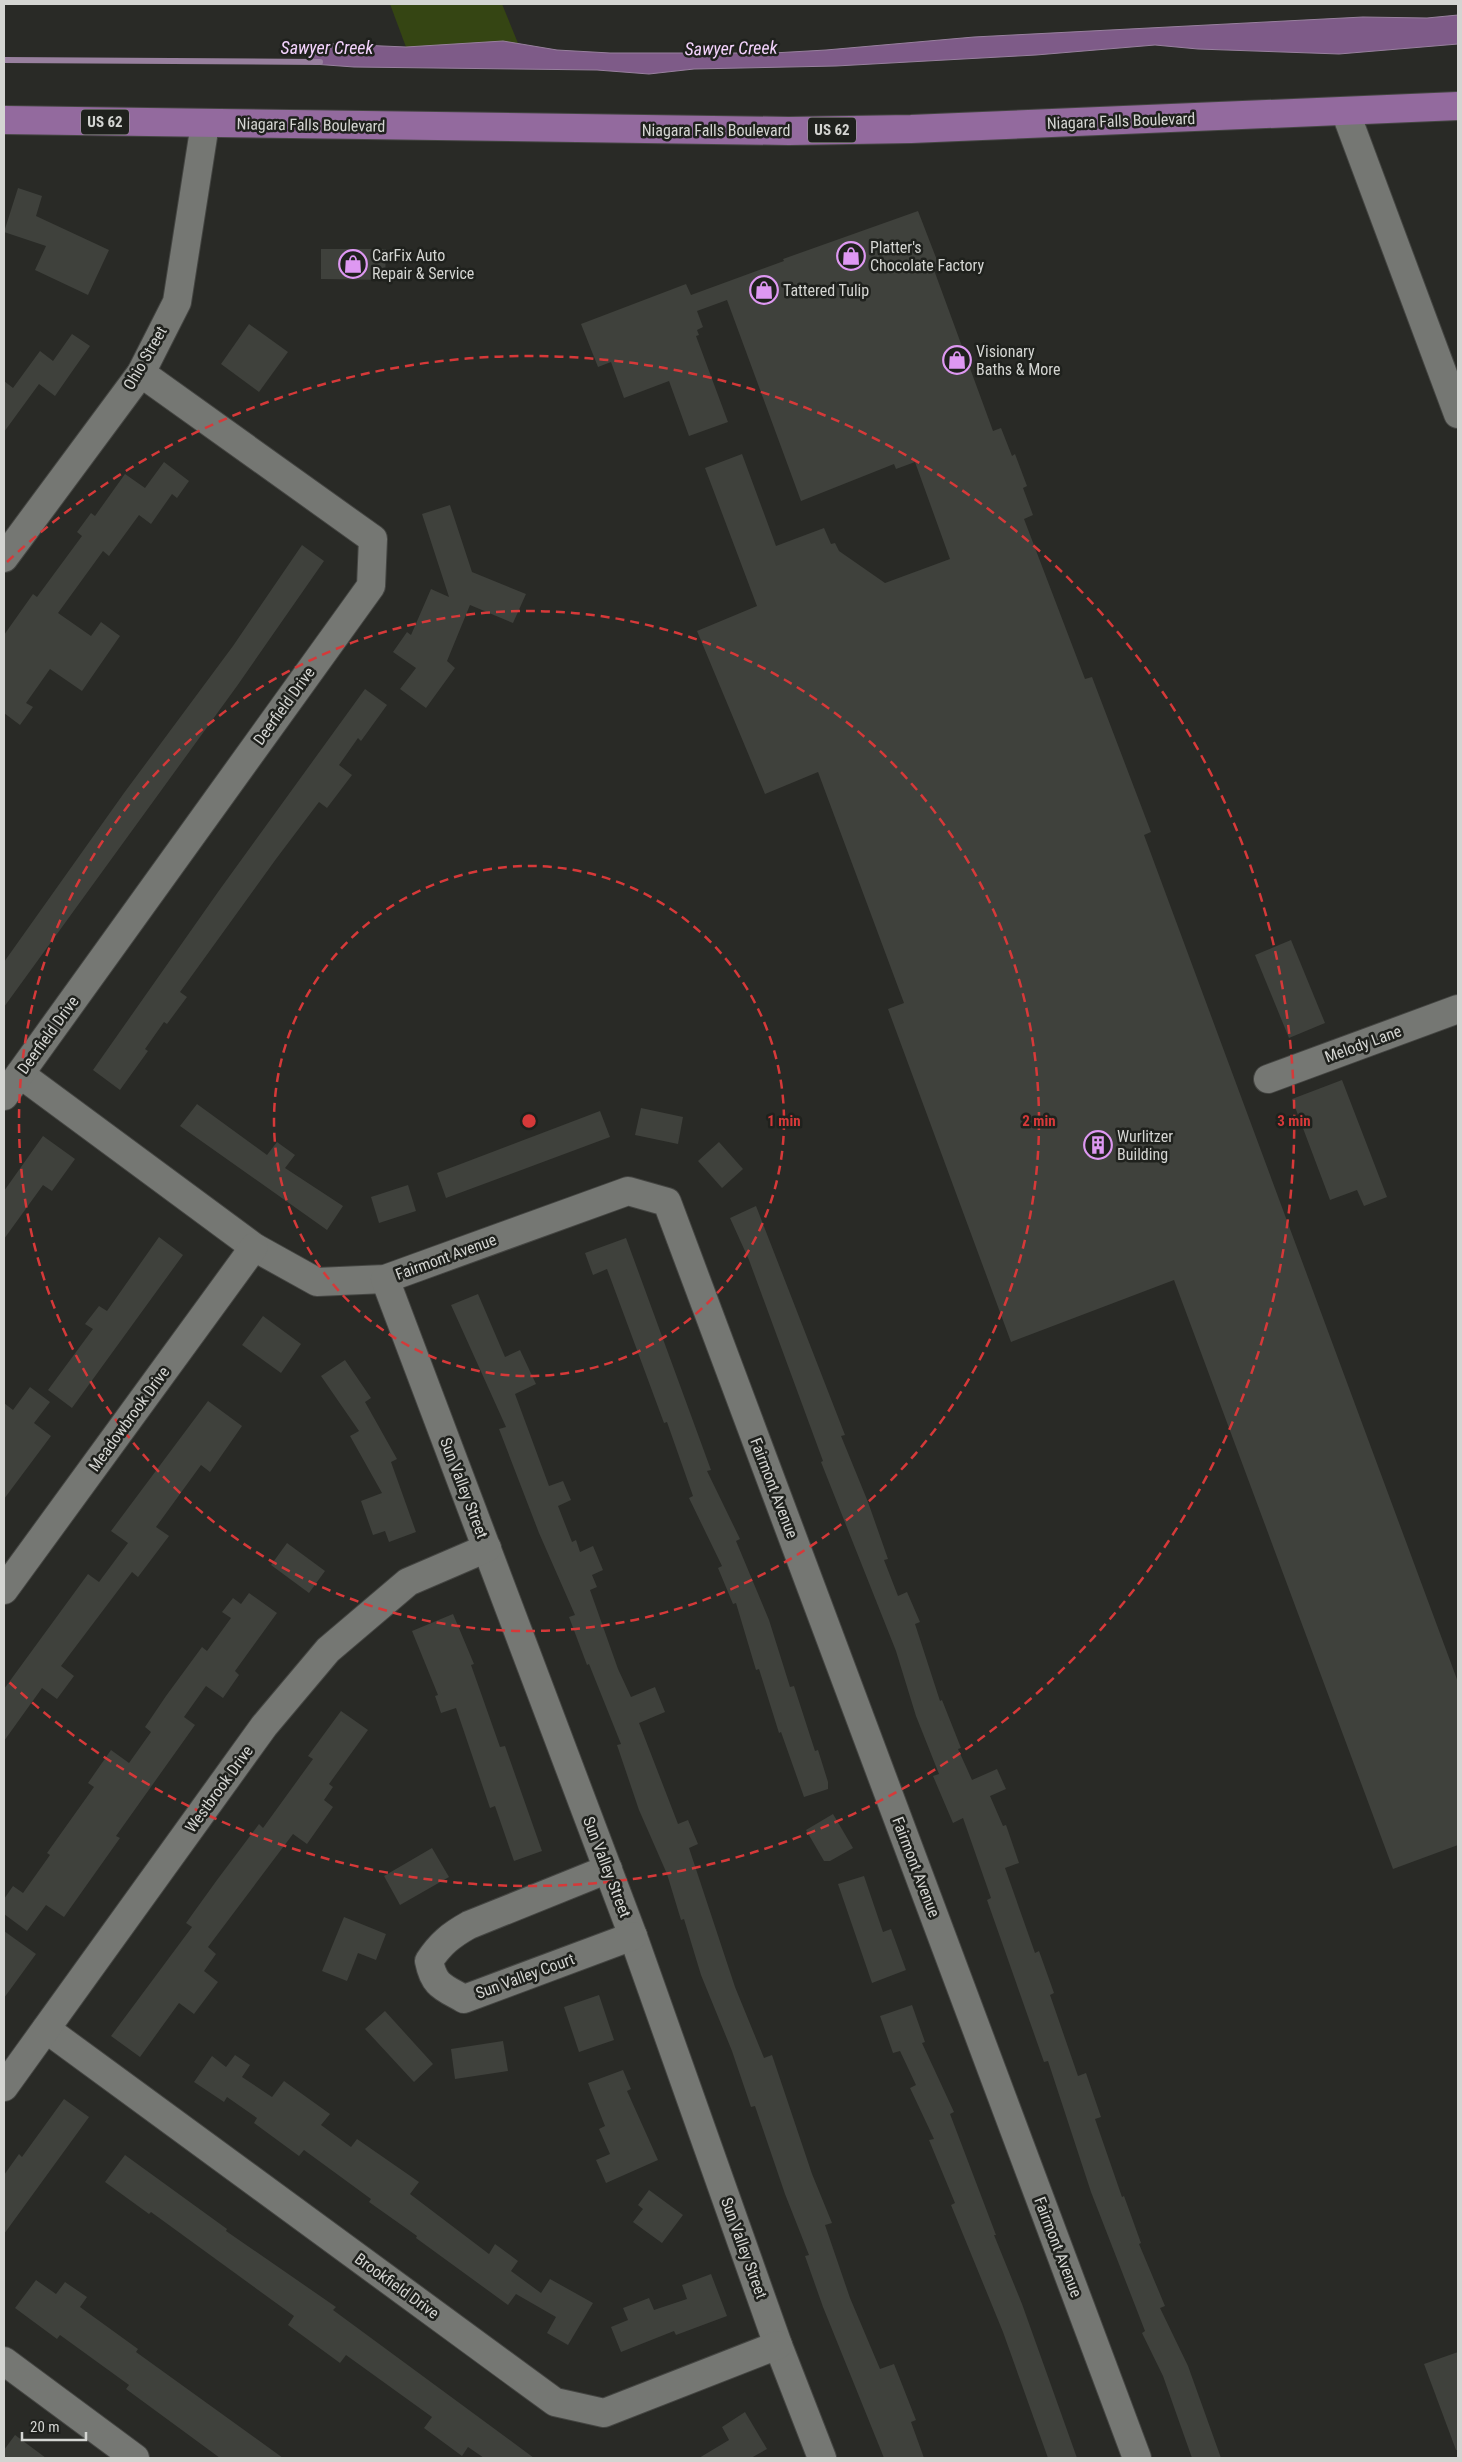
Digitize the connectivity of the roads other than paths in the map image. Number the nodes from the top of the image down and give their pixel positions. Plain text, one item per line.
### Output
1 (1458, 106) edge
2 (1345, 111) junction
3 (4, 120) edge
4 (205, 124) junction
5 (140, 372) junction
6 (1458, 414) edge
7 (4, 558) edge
8 (1458, 1009) edge
9 (20, 1074) junction
10 (1268, 1079) dead end
11 (4, 1096) edge
12 (254, 1247) junction
13 (385, 1278) junction
14 (487, 1548) junction
15 (4, 1590) edge
16 (608, 1869) junction
17 (633, 1936) junction
18 (46, 2029) junction
19 (4, 2087) edge
20 (778, 2345) junction
21 (4, 2361) edge
22 (135, 2458) edge
23 (822, 2458) edge
24 (1137, 2458) edge

1 - 2 main road, Niagara Falls Boulevard / US 62
2 - 4 main road, Niagara Falls Boulevard / US 62
2 - 6 street
3 - 4 main road, Niagara Falls Boulevard / US 62
4 - 5 street, Ohio Street
5 - 7 street, Ohio Street
5 - 9 street, Deerfield Drive
8 - 10 street, Melody Lane
9 - 11 street, Deerfield Drive
9 - 12 street, Fairmont Avenue
12 - 13 street, Fairmont Avenue
12 - 15 street, Meadowbrook Drive
13 - 14 street, Sun Valley Street
13 - 24 street, Fairmont Avenue
14 - 16 street, Sun Valley Street
14 - 18 street, Westbrook Drive
16 - 17 street, Sun Valley Street
16 - 17 street, Sun Valley Court
17 - 20 street, Sun Valley Street
18 - 19 street, Westbrook Drive
18 - 20 street, Brookfield Drive
20 - 23 street, Sun Valley Street
21 - 22 street

